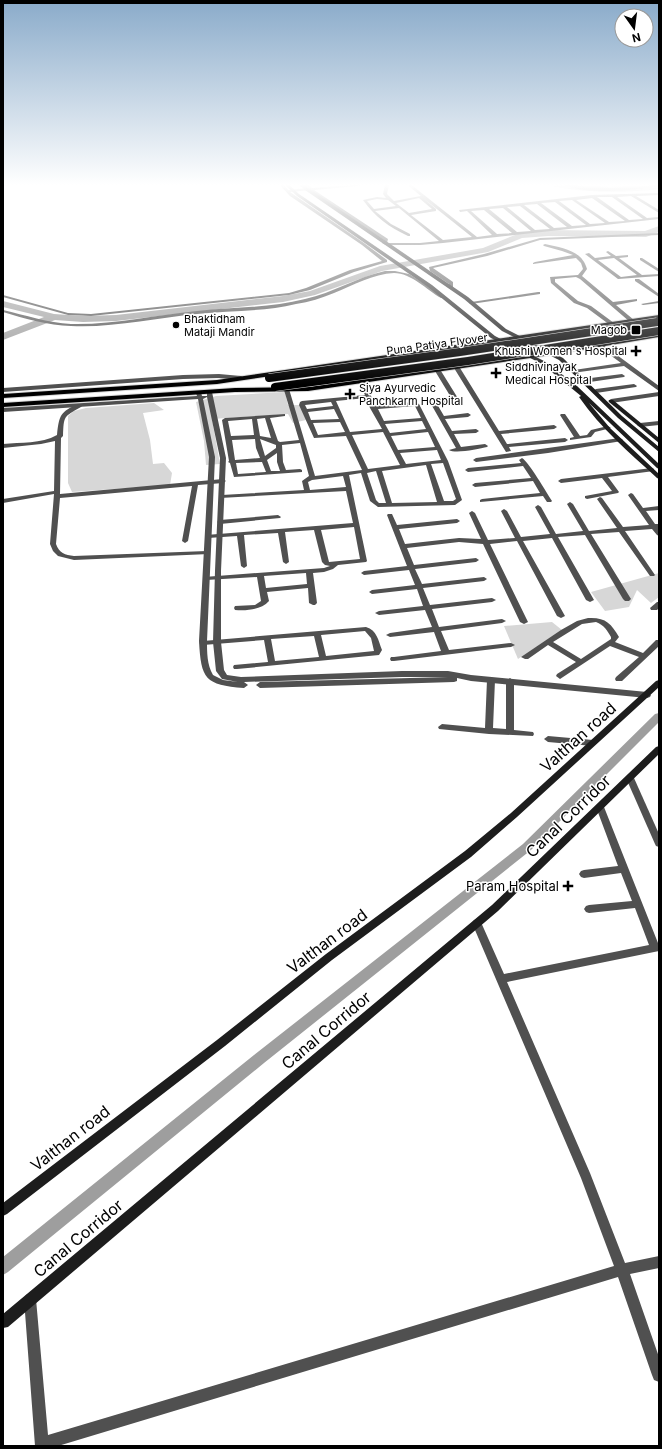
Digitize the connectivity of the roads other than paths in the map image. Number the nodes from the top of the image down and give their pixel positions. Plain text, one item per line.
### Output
1 (372, 251) edge
2 (378, 251) edge
3 (395, 251) edge
4 (500, 251) edge
5 (563, 251) edge
6 (608, 252) dead end
7 (587, 254) dead end
8 (577, 256) junction
9 (626, 256) dead end
10 (616, 257) junction
11 (642, 259) dead end
12 (595, 260) junction
13 (535, 263) dead end
14 (659, 274) edge
15 (580, 276) junction
16 (641, 276) junction
17 (637, 280) dead end
18 (451, 288) junction
19 (538, 293) dead end
20 (3, 296) edge
21 (659, 296) edge
22 (448, 300) junction
23 (636, 300) dead end
24 (659, 302) edge
25 (471, 303) junction
26 (612, 304) junction
27 (642, 304) dead end
28 (3, 311) edge
29 (659, 317) edge
30 (632, 321) junction
31 (659, 322) edge
32 (612, 324) junction
33 (659, 331) edge
34 (659, 335) edge
35 (518, 337) junction
36 (498, 340) junction
37 (600, 345) junction
38 (551, 353) junction
39 (532, 356) junction
40 (625, 364) junction
41 (457, 368) junction
42 (438, 370) junction
43 (574, 372) junction
44 (622, 376) dead end
45 (241, 378) junction
46 (603, 378) junction
47 (583, 381) junction
48 (217, 382) junction
49 (361, 382) junction
50 (589, 386) junction
51 (634, 386) dead end
52 (575, 387) junction
53 (614, 389) junction
54 (659, 389) edge
55 (3, 390) edge
56 (235, 390) junction
57 (287, 390) junction
58 (596, 391) junction
59 (209, 394) junction
60 (659, 394) edge
61 (199, 395) junction
62 (3, 396) edge
63 (368, 396) junction
64 (333, 400) junction
65 (112, 401) junction
66 (611, 401) junction
67 (3, 405) edge
68 (79, 406) junction
69 (337, 407) junction
70 (373, 408) junction
71 (3, 410) edge
72 (305, 411) junction
73 (283, 415) dead end
74 (468, 415) dead end
75 (563, 415) dead end
76 (254, 417) junction
77 (267, 417) junction
78 (442, 418) junction
79 (424, 419) junction
80 (342, 420) junction
81 (309, 422) junction
82 (381, 423) junction
83 (659, 423) edge
84 (640, 425) junction
85 (554, 427) dead end
86 (608, 428) junction
87 (430, 430) junction
88 (476, 431) dead end
89 (386, 432) junction
90 (497, 433) junction
91 (348, 434) junction
92 (451, 434) junction
93 (256, 436) junction
94 (58, 438) junction
95 (229, 438) junction
96 (565, 440) dead end
97 (620, 440) junction
98 (302, 441) junction
99 (659, 441) edge
100 (278, 444) junction
101 (3, 446) edge
102 (486, 446) dead end
103 (439, 448) junction
104 (452, 450) dead end
105 (460, 450) junction
106 (659, 450) edge
107 (396, 452) junction
108 (519, 455) junction
109 (263, 460) junction
110 (445, 460) junction
111 (476, 460) dead end
112 (231, 462) junction
113 (428, 463) junction
114 (525, 464) junction
115 (404, 467) junction
116 (659, 467) edge
117 (379, 470) junction
118 (468, 470) dead end
119 (652, 470) junction
120 (300, 471) dead end
121 (284, 472) junction
122 (365, 472) junction
123 (269, 474) junction
124 (346, 474) junction
125 (604, 476) junction
126 (659, 477) edge
127 (313, 478) junction
128 (535, 479) junction
129 (223, 481) junction
130 (561, 481) dead end
131 (212, 482) junction
132 (196, 484) junction
133 (475, 485) dead end
134 (349, 489) junction
135 (306, 492) junction
136 (56, 494) junction
137 (545, 494) junction
138 (631, 495) dead end
139 (222, 497) junction
140 (587, 497) dead end
141 (600, 499) dead end
142 (3, 501) edge
143 (482, 501) dead end
144 (549, 501) dead end
145 (441, 503) junction
146 (570, 504) dead end
147 (390, 505) junction
148 (538, 507) dead end
149 (659, 508) edge
150 (642, 510) junction
151 (504, 511) dead end
152 (472, 513) dead end
153 (390, 515) dead end
154 (278, 517) dead end
155 (457, 521) dead end
156 (220, 522) junction
157 (356, 525) junction
158 (656, 526) edge
159 (395, 527) junction
160 (317, 528) junction
161 (281, 530) junction
162 (621, 530) junction
163 (588, 533) junction
164 (240, 534) junction
165 (659, 534) edge
166 (219, 535) junction
167 (208, 536) junction
168 (554, 536) junction
169 (519, 539) junction
170 (185, 541) dead end
171 (486, 541) junction
172 (403, 546) junction
173 (207, 553) junction
174 (476, 560) dead end
175 (286, 562) dead end
176 (335, 564) junction
177 (244, 566) dead end
178 (412, 567) junction
179 (309, 571) junction
180 (364, 572) dead end
181 (260, 575) junction
182 (652, 575) dead end
183 (206, 578) junction
184 (218, 578) junction
185 (484, 579) dead end
186 (311, 586) junction
187 (420, 587) junction
188 (263, 590) junction
189 (372, 592) dead end
190 (627, 599) dead end
191 (492, 600) dead end
192 (590, 600) dead end
193 (313, 603) dead end
194 (428, 607) junction
195 (238, 608) dead end
196 (379, 613) dead end
197 (561, 616) dead end
198 (502, 621) dead end
199 (524, 622) dead end
200 (437, 629) junction
201 (317, 634) junction
202 (390, 635) dead end
203 (267, 638) junction
204 (217, 642) junction
205 (548, 642) junction
206 (610, 642) junction
207 (659, 642) edge
208 (203, 643) junction
209 (510, 645) dead end
210 (446, 652) junction
211 (644, 656) junction
212 (525, 657) dead end
213 (323, 659) junction
214 (394, 659) dead end
215 (581, 662) junction
216 (272, 663) junction
217 (237, 667) dead end
218 (560, 676) dead end
219 (471, 678) junction
220 (619, 679) dead end
221 (491, 680) junction
222 (510, 682) junction
223 (659, 683) edge
224 (647, 695) junction
225 (442, 727) dead end
226 (490, 731) junction
227 (510, 732) junction
228 (530, 734) dead end
229 (548, 739) dead end
230 (593, 743) junction
231 (659, 749) edge
232 (630, 778) junction
233 (600, 807) junction
234 (659, 821) edge
235 (649, 822) junction
236 (659, 844) edge
237 (624, 870) junction
238 (584, 874) dead end
239 (638, 904) junction
240 (589, 909) dead end
241 (477, 923) junction
242 (657, 947) edge
243 (502, 979) junction
244 (3, 1210) edge
245 (659, 1262) edge
246 (622, 1270) junction
247 (30, 1299) junction
248 (3, 1322) edge
249 (659, 1375) edge
250 (42, 1445) edge

1 - 20 street
2 - 22 main road
3 - 18 main road
4 - 18 street
5 - 8 street
6 - 10 street
7 - 12 street
8 - 13 street
8 - 15 street
9 - 10 street
10 - 12 street
10 - 16 street
11 - 14 street
12 - 16 street
14 - 16 street
15 - 26 street
15 - 32 street
17 - 21 street
18 - 25 main road
19 - 25 street
22 - 28 street
22 - 36 main road
23 - 26 street
24 - 27 street
25 - 35 main road
26 - 30 street
29 - 30 highway
30 - 32 highway
31 - 48 highway, Puna Patiya Flyover, bridge
32 - 35 highway
33 - 56 highway, Puna Patiya Flyover, bridge
34 - 37 highway
35 - 36 highway
35 - 38 main road
36 - 39 main road
36 - 45 highway
37 - 38 highway
37 - 40 street
38 - 39 highway
38 - 43 main road
39 - 41 highway
39 - 52 main road
40 - 43 street
40 - 54 street
41 - 42 highway
41 - 90 street
42 - 49 highway
42 - 78 street
43 - 47 main road
44 - 46 street
45 - 48 highway
45 - 55 street
46 - 47 street
46 - 53 street
47 - 50 main road
48 - 62 highway
49 - 57 highway
49 - 63 street
50 - 58 main road
50 - 106 main road
51 - 53 street
52 - 86 main road
52 - 116 main road
53 - 58 street
56 - 57 highway
56 - 59 highway
57 - 98 street
58 - 66 main road
59 - 61 highway
59 - 129 street
60 - 66 street
61 - 65 highway
61 - 131 street
63 - 64 street
63 - 70 street
64 - 69 street
64 - 72 street
65 - 67 highway
65 - 68 street
66 - 84 main road
68 - 71 street
68 - 94 street
69 - 72 street
69 - 80 street
70 - 79 street
70 - 82 street
72 - 81 street
73 - 77 street
74 - 78 street
75 - 86 street
76 - 77 street
76 - 93 street
76 - 95 street
77 - 100 street
78 - 92 street
79 - 82 street
79 - 87 street
80 - 81 street
80 - 91 street
81 - 91 street
82 - 89 street
83 - 84 street
84 - 99 main road
85 - 90 street
86 - 97 main road
87 - 89 street
87 - 103 street
88 - 92 street
89 - 91 street
89 - 107 street
90 - 96 street
91 - 122 street
92 - 105 street
93 - 95 street
93 - 100 street
93 - 109 street
94 - 101 street
94 - 136 street
95 - 112 street
97 - 108 street
97 - 119 main road
98 - 100 street
98 - 127 street
100 - 109 street
100 - 121 street
102 - 105 street
103 - 107 street
103 - 110 street
104 - 105 street
107 - 115 street
108 - 111 street
108 - 114 street
109 - 112 street
109 - 123 street
110 - 113 street
110 - 145 street
112 - 123 street
113 - 115 street
113 - 145 street
114 - 118 street
114 - 128 street
115 - 117 street
117 - 122 street
117 - 147 street
119 - 125 street
119 - 126 main road
120 - 121 street
121 - 123 street
122 - 124 street
122 - 147 street
124 - 127 street
124 - 134 street
125 - 130 street
125 - 140 street
127 - 135 street
128 - 133 street
128 - 137 street
129 - 131 street
129 - 139 street
131 - 132 street
131 - 167 street
132 - 136 street
132 - 170 street
134 - 135 street
134 - 157 street
135 - 139 street
136 - 142 street
136 - 173 street
137 - 143 street
137 - 144 street
138 - 150 street
139 - 156 street
141 - 162 street
145 - 147 street
146 - 163 street
148 - 168 street
149 - 150 street
150 - 158 street
151 - 169 street
152 - 171 street
153 - 159 street
154 - 156 street
155 - 159 street
156 - 166 street
157 - 160 street
157 - 176 street
158 - 162 street
158 - 165 street
159 - 172 street
160 - 161 street
160 - 176 street
161 - 164 street
161 - 175 street
162 - 163 street
162 - 182 street
163 - 168 street
163 - 190 street
164 - 166 street
164 - 177 street
166 - 167 street
166 - 184 street
167 - 173 street
168 - 169 street
168 - 192 street
169 - 171 street
169 - 197 street
171 - 172 street
171 - 199 street
172 - 178 street
173 - 183 street
174 - 178 street
176 - 179 street
178 - 180 street
178 - 187 street
179 - 181 street
179 - 186 street
181 - 184 street
181 - 188 street
183 - 184 street
183 - 208 street
184 - 204 street
185 - 187 street
186 - 188 street
186 - 193 street
187 - 189 street
187 - 194 street
188 - 195 street
191 - 194 street
194 - 196 street
194 - 200 street
198 - 200 street
200 - 202 street
200 - 210 street
201 - 203 street
201 - 213 street
201 - 213 street
203 - 204 street
203 - 216 street
204 - 208 street
204 - 219 street
205 - 206 street
205 - 212 street
205 - 215 street
206 - 211 street
206 - 215 street
207 - 211 street
208 - 219 street
209 - 210 street
210 - 214 street
211 - 220 street
213 - 216 street
215 - 218 street
216 - 217 street
219 - 221 street
221 - 222 street
221 - 226 street
222 - 224 street
222 - 227 street
223 - 224 main road, Valthan road
224 - 230 main road, Valthan road
225 - 226 street
226 - 227 street
227 - 228 street
229 - 230 street
230 - 244 main road, Valthan road
231 - 232 main road, Canal Corridor
232 - 233 main road, Canal Corridor
232 - 235 street
233 - 237 street
233 - 241 main road, Canal Corridor
234 - 235 street
235 - 236 street
237 - 238 street
237 - 239 street
239 - 240 street
239 - 242 street
241 - 243 street
241 - 247 main road, Canal Corridor
242 - 243 street
243 - 246 street
245 - 246 street
246 - 249 street
246 - 250 street
247 - 248 main road, Canal Corridor
247 - 250 street

